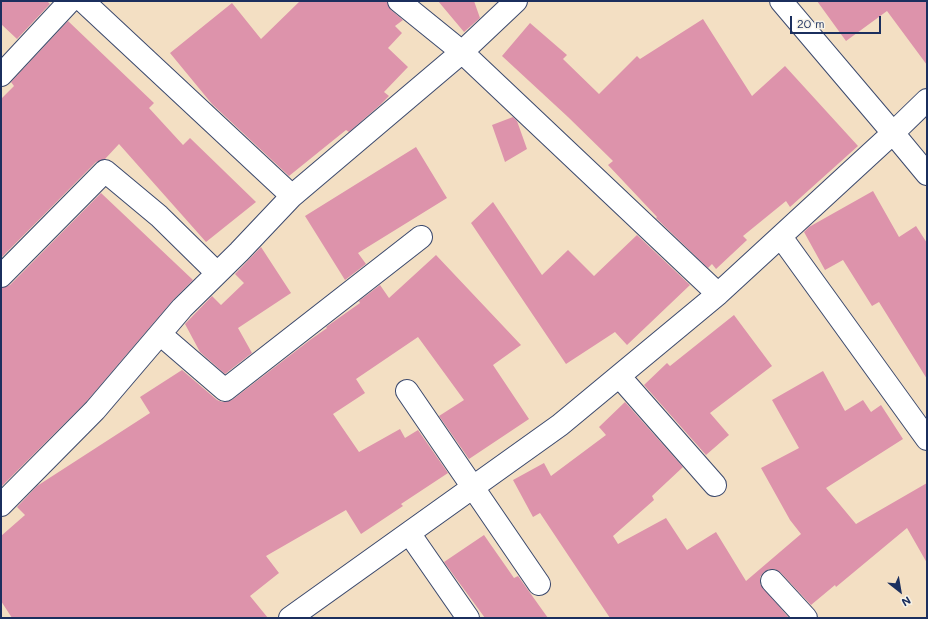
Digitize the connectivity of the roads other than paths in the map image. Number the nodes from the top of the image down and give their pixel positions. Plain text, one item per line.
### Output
1 (70, 1) edge
2 (83, 1) edge
3 (399, 1) edge
4 (516, 1) edge
5 (781, 1) edge
6 (462, 52) junction
7 (1, 75) edge
8 (927, 100) edge
9 (893, 133) junction
10 (927, 174) edge
11 (292, 196) junction
12 (781, 236) junction
13 (421, 237) dead end
14 (217, 273) junction
15 (1, 276) edge
16 (718, 294) junction
17 (160, 334) junction
18 (619, 376) junction
19 (407, 391) dead end
20 (927, 439) edge
21 (715, 485) dead end
22 (472, 487) junction
23 (1, 505) edge
24 (409, 533) junction
25 (772, 581) dead end
26 (539, 584) dead end
27 (290, 618) edge
28 (468, 618) edge
29 (806, 618) edge

1 - 7 street
2 - 11 street
3 - 6 street
4 - 6 street
5 - 9 street
6 - 11 street
6 - 16 street
8 - 9 street
9 - 10 street
9 - 12 street
11 - 14 street
12 - 16 street
12 - 20 street
13 - 17 street
14 - 15 street
14 - 17 street
16 - 18 street
17 - 23 street
18 - 21 street
18 - 22 street
19 - 22 street
22 - 24 street
22 - 26 street
24 - 27 street
24 - 28 street
25 - 29 street

